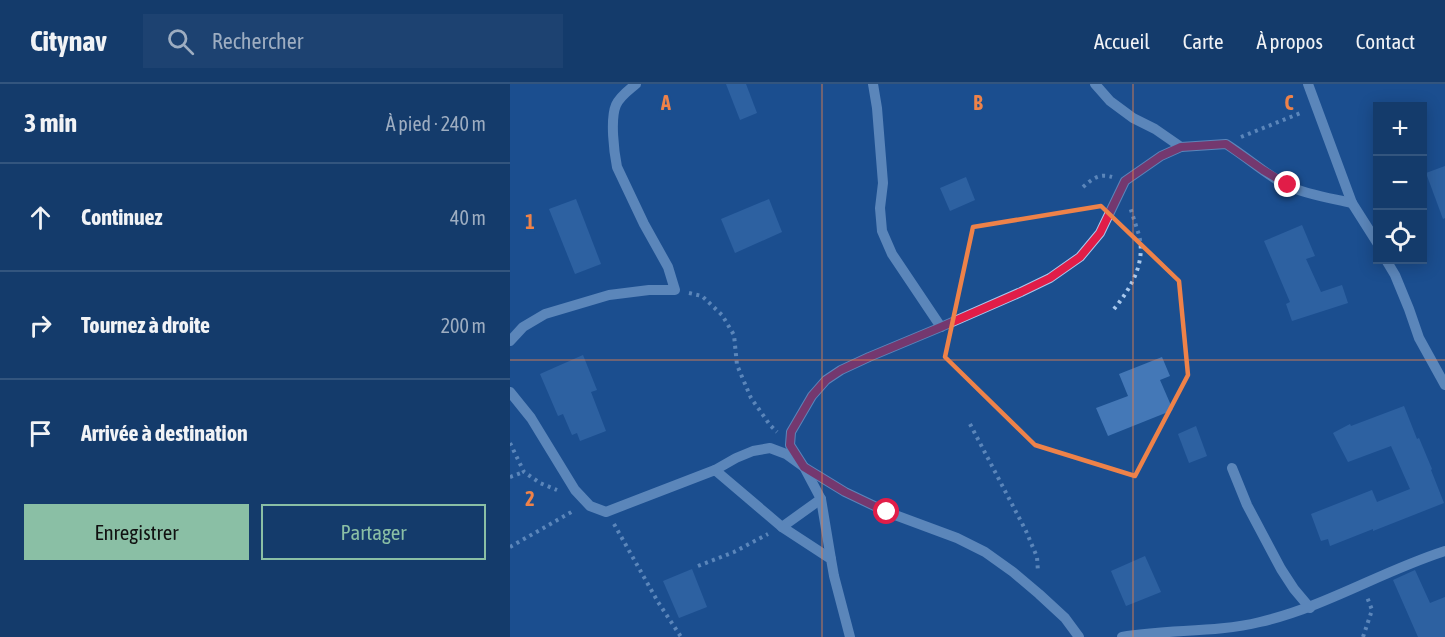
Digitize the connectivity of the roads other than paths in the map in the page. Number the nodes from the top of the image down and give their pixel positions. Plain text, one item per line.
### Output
1 (636, 84) edge
2 (873, 84) edge
3 (1095, 84) edge
4 (1308, 84) edge
5 (1181, 147) junction
6 (1352, 202) junction
7 (1373, 237) edge
8 (1388, 264) edge
9 (941, 327) junction
10 (510, 341) edge
11 (1445, 385) edge
12 (510, 392) edge
13 (804, 467) junction
14 (1232, 468) dead end
15 (715, 470) junction
16 (820, 499) junction
17 (782, 527) junction
18 (1445, 551) edge
19 (831, 559) junction
20 (1310, 608) junction
21 (850, 637) edge
22 (1079, 637) edge
23 (1122, 637) edge

1 - 10 street
2 - 9 street
3 - 5 street
4 - 6 street
5 - 6 street
5 - 9 street
6 - 7 street
8 - 11 street
9 - 13 street
12 - 15 street
13 - 15 street
13 - 16 street
13 - 22 street
14 - 20 street
15 - 17 street
16 - 17 street
16 - 19 street
17 - 19 street
18 - 20 street
19 - 21 street
20 - 23 street

